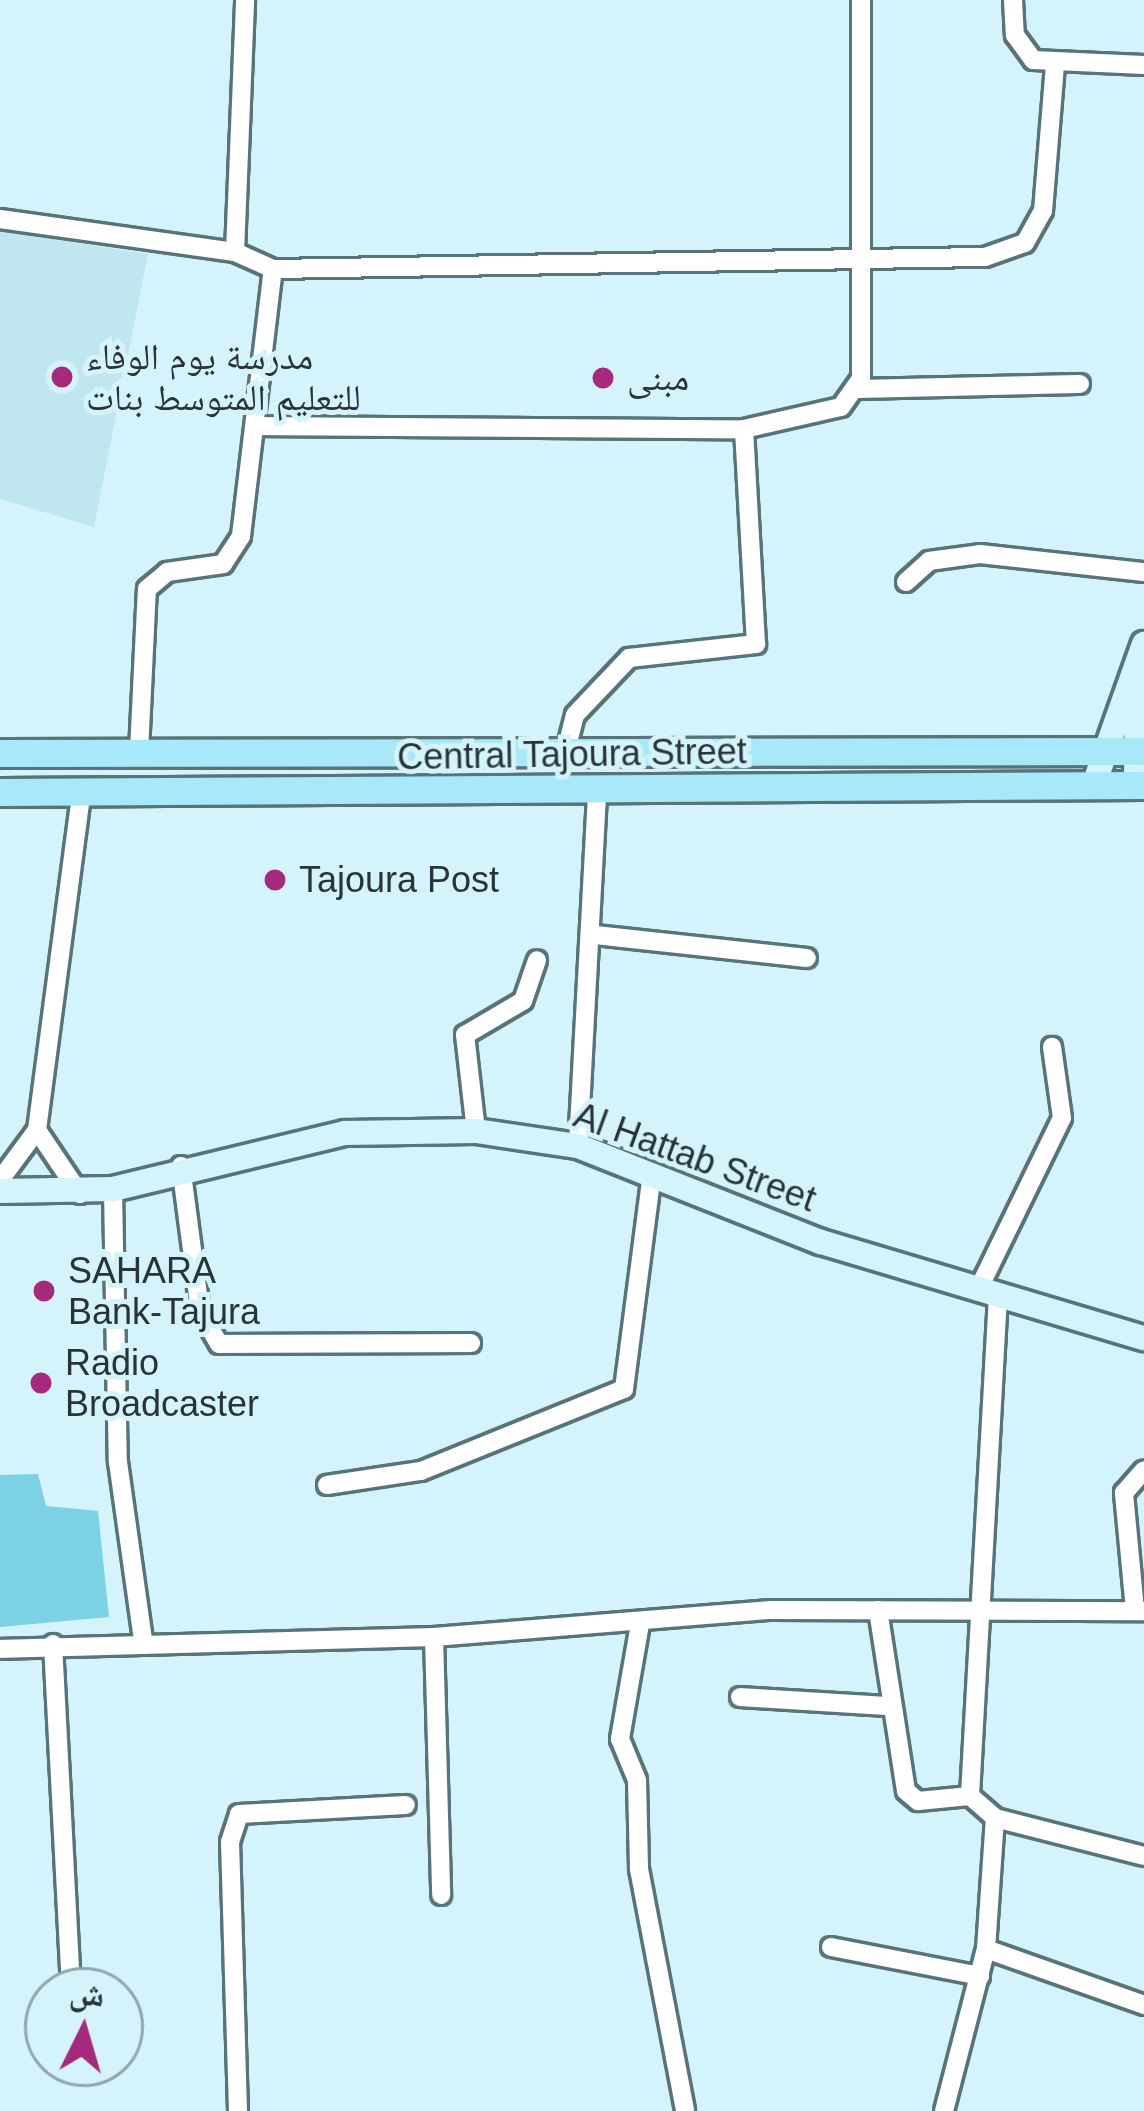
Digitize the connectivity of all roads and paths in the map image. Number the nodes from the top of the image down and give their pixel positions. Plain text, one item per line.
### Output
1 (245, 0) edge
2 (861, 0) edge
3 (1013, 0) edge
4 (1144, 65) edge
5 (1055, 66) junction
6 (0, 219) edge
7 (235, 251) junction
8 (853, 264) junction
9 (273, 269) junction
10 (1080, 384) dead end
11 (856, 389) junction
12 (258, 426) junction
13 (744, 429) junction
14 (1144, 572) edge
15 (906, 582) dead end
16 (1140, 655) edge
17 (140, 751) junction
18 (1142, 752) edge
19 (0, 753) edge
20 (1099, 753) junction
21 (565, 754) junction
22 (1140, 785) edge
23 (1093, 788) junction
24 (597, 790) junction
25 (0, 792) edge
26 (81, 794) junction
27 (595, 935) junction
28 (807, 958) dead end
29 (537, 959) dead end
30 (1052, 1047) dead end
31 (38, 1130) junction
32 (476, 1132) junction
33 (578, 1146) junction
34 (181, 1166) junction
35 (652, 1174) junction
36 (0, 1180) edge
37 (113, 1190) junction
38 (0, 1191) edge
39 (80, 1194) junction
40 (988, 1293) junction
41 (1144, 1338) edge
42 (471, 1343) dead end
43 (1144, 1470) edge
44 (327, 1485) dead end
45 (878, 1610) junction
46 (975, 1611) junction
47 (1140, 1611) edge
48 (640, 1624) junction
49 (434, 1637) junction
50 (143, 1640) junction
51 (53, 1644) junction
52 (0, 1649) edge
53 (740, 1697) dead end
54 (886, 1706) junction
55 (970, 1796) junction
56 (406, 1805) dead end
57 (995, 1818) junction
58 (1144, 1856) edge
59 (441, 1895) dead end
60 (831, 1947) dead end
61 (986, 1948) junction
62 (70, 1967) edge
63 (980, 1976) junction
64 (1144, 2005) edge
65 (238, 2111) edge
66 (685, 2111) edge
67 (944, 2111) edge

1 - 7 street
2 - 8 street
3 - 5 street
4 - 5 street
5 - 8 street
6 - 7 street
7 - 9 street
8 - 9 street
8 - 11 street
9 - 12 street
10 - 11 street
11 - 13 street
12 - 13 street
12 - 17 street
13 - 21 street
14 - 15 street
16 - 18 street
16 - 20 street
17 - 19 main road
17 - 21 main road
18 - 20 main road
18 - 22 street
20 - 21 main road
20 - 23 street
22 - 23 main road, Central Tajoura Street
23 - 24 main road, Central Tajoura Street
24 - 26 main road, Central Tajoura Street
24 - 27 street
25 - 26 main road, Central Tajoura Street
26 - 31 street
27 - 28 street
27 - 33 street
29 - 32 street
30 - 40 street
31 - 36 street
31 - 39 street
32 - 33 street, Al Hattab Street
32 - 34 street, Al Hattab Street
33 - 35 street, Al Hattab Street
34 - 37 street, Al Hattab Street
34 - 42 street
35 - 40 street, Al Hattab Street
35 - 44 street
37 - 39 street, Al Hattab Street
37 - 50 street
38 - 39 street, Al Hattab Street
40 - 41 street, Al Hattab Street
40 - 46 street
43 - 47 street
45 - 46 street
45 - 48 street
45 - 54 street
46 - 47 street
46 - 55 street
48 - 49 street
48 - 66 street
49 - 50 street
49 - 59 street
50 - 51 street
51 - 52 street
51 - 62 street
53 - 54 street
54 - 55 street
55 - 57 street
56 - 65 street
57 - 58 street
57 - 61 street
60 - 63 street
61 - 63 street
61 - 64 street
63 - 67 street

